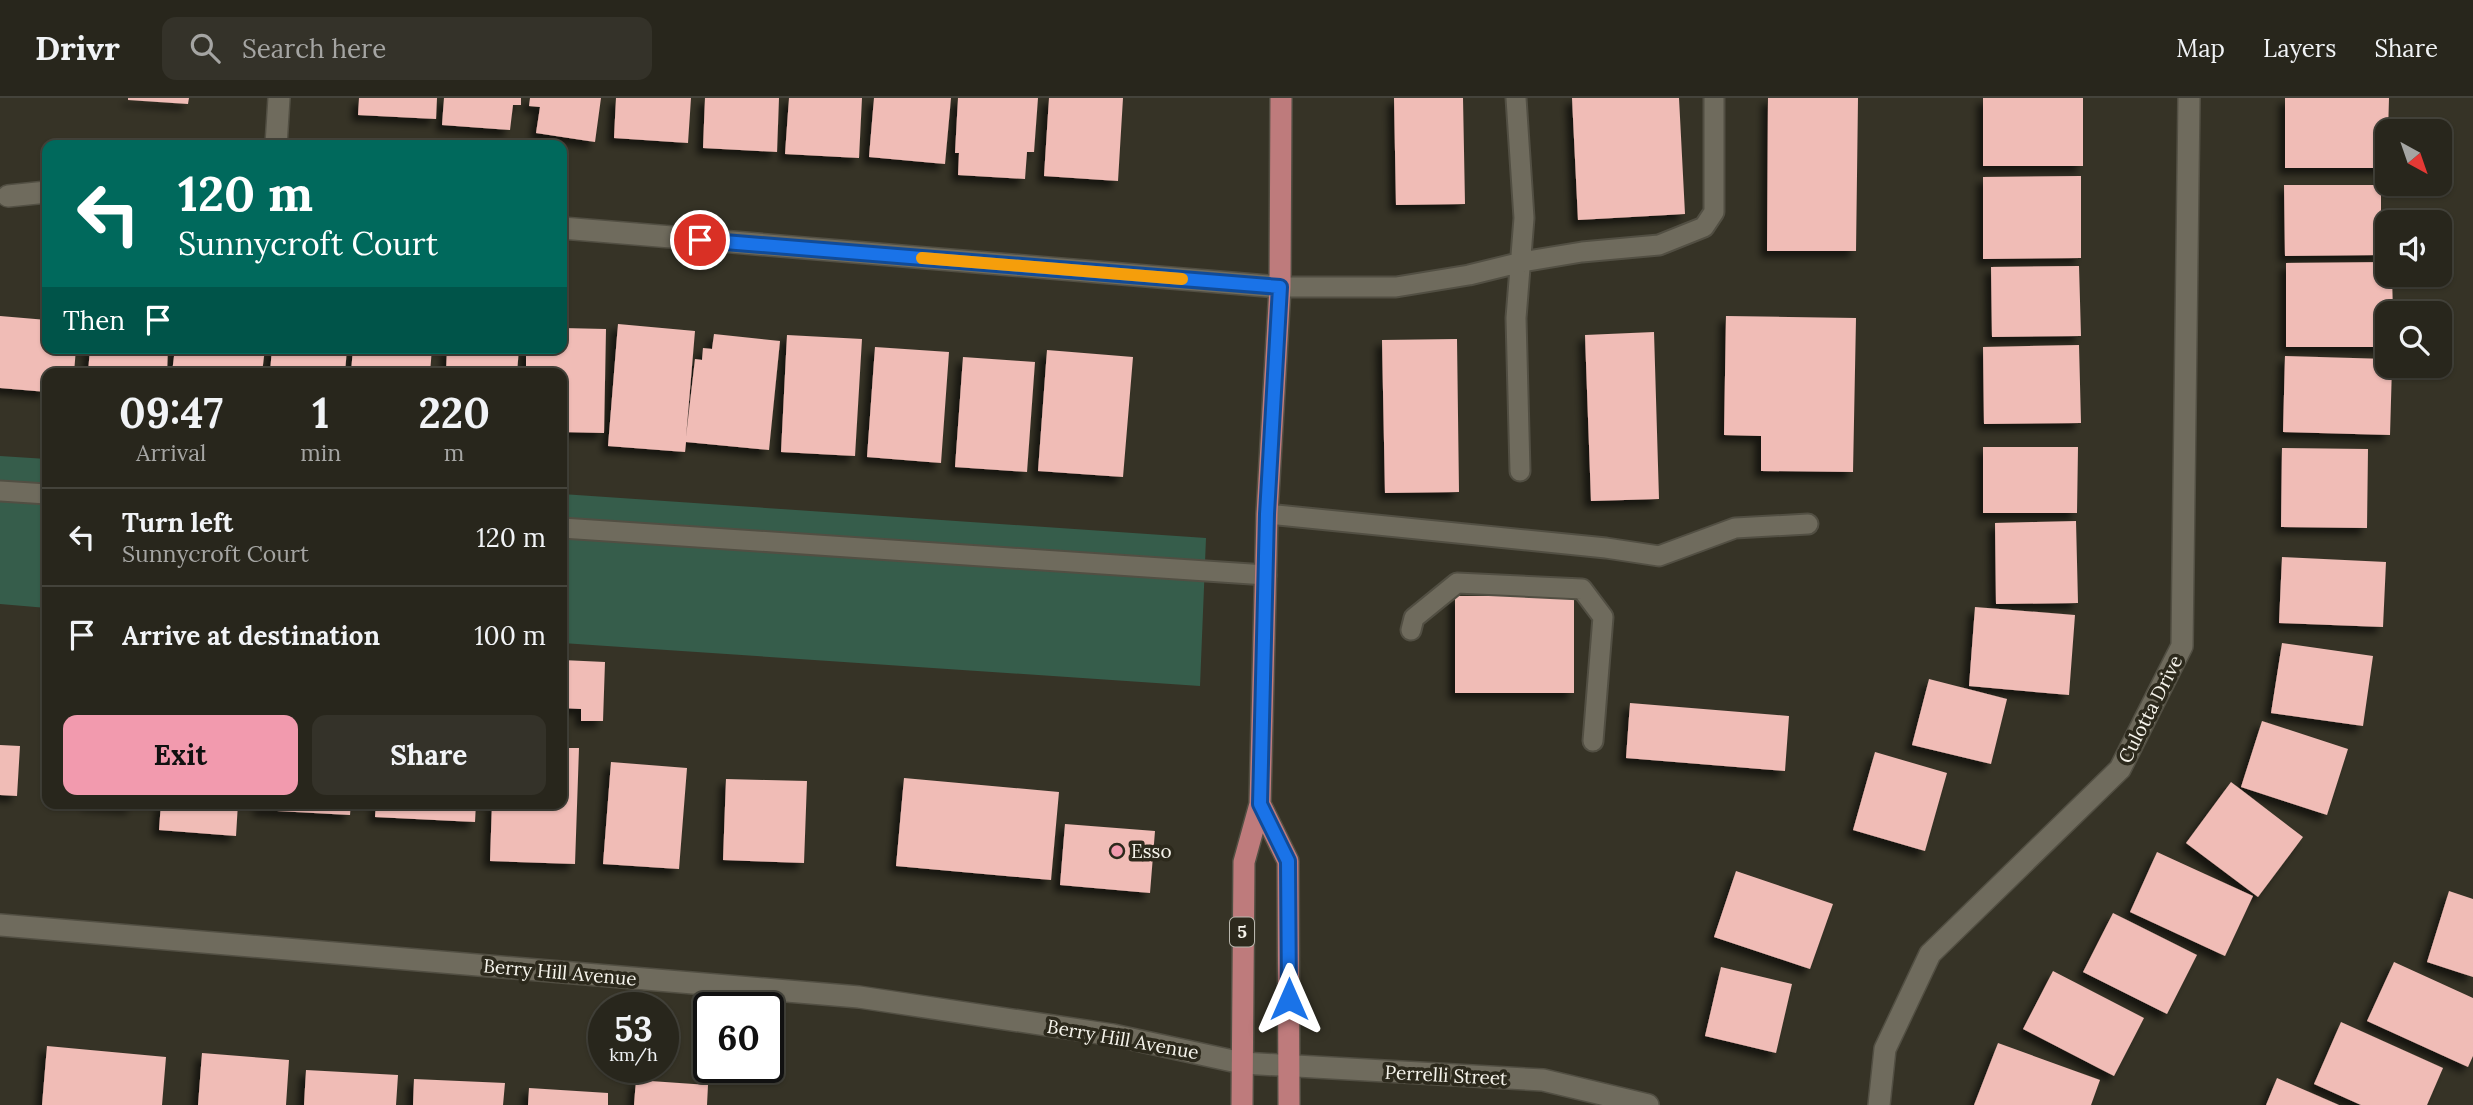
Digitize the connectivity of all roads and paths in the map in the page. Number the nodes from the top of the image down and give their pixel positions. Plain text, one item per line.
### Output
1 (279, 98) edge
2 (1281, 98) edge
3 (1516, 98) edge
4 (1714, 98) edge
5 (2189, 98) edge
6 (275, 140) edge
7 (42, 193) edge
8 (8, 196) dead end
9 (567, 228) edge
10 (1522, 262) junction
11 (1280, 287) junction
12 (1520, 471) dead end
13 (0, 491) edge
14 (42, 494) edge
15 (1267, 514) junction
16 (1808, 524) dead end
17 (567, 528) edge
18 (1266, 575) junction
19 (1411, 631) dead end
20 (1593, 741) dead end
21 (1260, 804) junction
22 (0, 925) edge
23 (1242, 1063) junction
24 (1289, 1067) junction
25 (1242, 1105) edge
26 (1289, 1105) edge
27 (1648, 1105) edge
28 (1879, 1105) edge

1 - 6 street
2 - 11 main road, 5
3 - 10 lane
4 - 10 lane
5 - 28 street, Culotta Drive
7 - 8 street
9 - 11 street
10 - 11 lane
10 - 12 lane
11 - 15 main road, 5
13 - 14 lane
15 - 16 lane
15 - 18 main road, 5
17 - 18 lane
18 - 21 main road, 5
19 - 20 lane
21 - 23 main road, 5
21 - 24 main road, 5
22 - 23 street, Berry Hill Avenue
23 - 24 street, Perrelli Street
23 - 25 main road, 5
24 - 26 main road, 5
24 - 27 street, Perrelli Street

